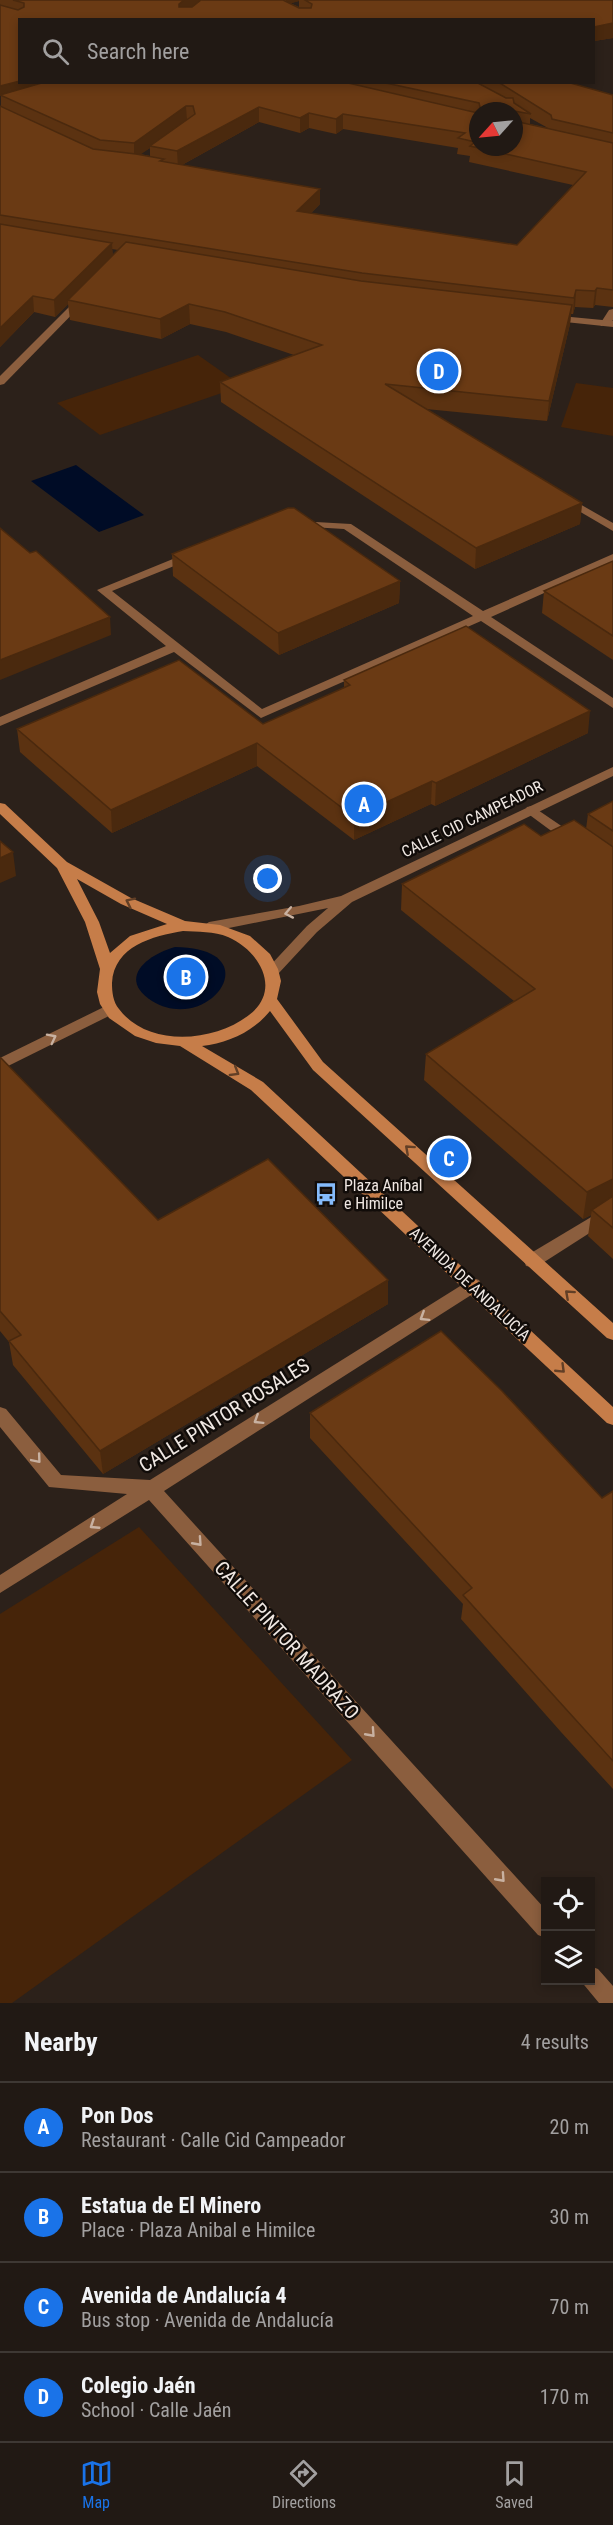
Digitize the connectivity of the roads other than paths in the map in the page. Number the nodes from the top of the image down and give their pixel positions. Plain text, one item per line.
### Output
1 (92, 289) edge
2 (613, 312) edge
3 (538, 317) edge
4 (609, 324) edge
5 (0, 382) edge
6 (555, 493) edge
7 (282, 524) edge
8 (613, 528) edge
9 (197, 553) edge
10 (613, 558) edge
11 (482, 616) junction
12 (175, 647) junction
13 (613, 704) edge
14 (0, 722) edge
15 (613, 771) edge
16 (0, 807) edge
17 (532, 810) junction
18 (586, 849) edge
19 (62, 865) junction
20 (346, 899) junction
21 (183, 926) junction
22 (209, 927) junction
23 (108, 968) junction
24 (273, 970) junction
25 (270, 1000) junction
26 (110, 1009) junction
27 (184, 1042) junction
28 (0, 1065) edge
29 (613, 1210) edge
30 (532, 1261) junction
31 (473, 1285) junction
32 (613, 1334) edge
33 (0, 1414) edge
34 (613, 1418) edge
35 (150, 1488) junction
36 (0, 1585) edge
37 (541, 1921) edge
38 (595, 1982) edge
39 (613, 2002) edge

1 - 5 street
2 - 4 street
3 - 4 street
6 - 8 street
7 - 11 street
9 - 12 street
10 - 11 street
11 - 12 street
11 - 13 street
12 - 14 street
15 - 17 street, CALLE CID CAMPEADOR
16 - 19 main road
17 - 18 street
17 - 20 street, CALLE CID CAMPEADOR
21 -> 19 main road
19 - 23 main road
20 -> 22 street, CALLE CID CAMPEADOR
20 - 24 street, CALLE CID CAMPEADOR
21 - 22 main road
21 - 23 main road
22 - 24 main road
23 - 26 main road
24 - 25 main road
25 - 27 main road
30 -> 25 main road
26 - 27 main road
28 -> 26 street
27 -> 31 main road, AVENIDA DE ANDALUCÍA
29 - 30 street
32 -> 30 main road
31 -> 34 main road, AVENIDA DE ANDALUCÍA
31 -> 35 street, CALLE PINTOR ROSALES
33 -> 35 street
35 -> 36 street, CALLE PINTOR ROSALES
35 -> 37 street, CALLE PINTOR MADRAZO
38 - 39 street

